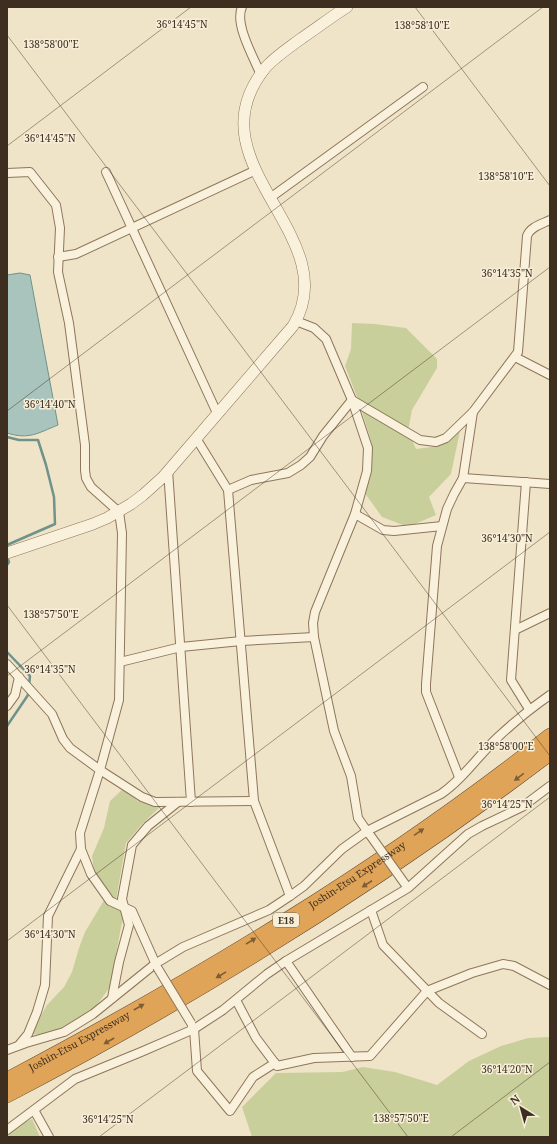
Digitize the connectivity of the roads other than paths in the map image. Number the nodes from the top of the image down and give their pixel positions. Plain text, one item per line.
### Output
1 (242, 7) edge
2 (347, 7) edge
3 (261, 75) junction
4 (423, 87) dead end
5 (256, 170) junction
6 (106, 172) dead end
7 (7, 173) edge
8 (270, 198) junction
9 (550, 220) edge
10 (132, 228) junction
11 (58, 256) junction
12 (296, 321) junction
13 (515, 357) junction
14 (550, 375) edge
15 (352, 400) junction
16 (473, 412) junction
17 (218, 413) junction
18 (196, 438) junction
19 (168, 470) junction
20 (464, 478) junction
21 (526, 482) junction
22 (550, 484) edge
23 (228, 490) junction
24 (119, 512) junction
25 (355, 514) junction
26 (442, 526) junction
27 (7, 553) edge
28 (550, 613) edge
29 (515, 630) junction
30 (314, 637) junction
31 (241, 641) junction
32 (181, 647) junction
33 (120, 662) junction
34 (7, 664) edge
35 (22, 679) junction
36 (550, 695) edge
37 (7, 706) edge
38 (529, 709) junction
39 (550, 736) edge
40 (550, 753) edge
41 (100, 770) junction
42 (459, 777) junction
43 (550, 786) edge
44 (178, 802) junction
45 (191, 802) junction
46 (254, 802) junction
47 (368, 833) junction
48 (81, 849) junction
49 (407, 886) junction
50 (290, 896) junction
51 (126, 909) junction
52 (371, 910) junction
53 (286, 961) junction
54 (156, 965) junction
55 (550, 985) edge
56 (427, 991) junction
57 (112, 998) junction
58 (236, 1000) junction
59 (192, 1026) junction
60 (482, 1034) dead end
61 (19, 1045) junction
62 (7, 1050) edge
63 (352, 1057) junction
64 (275, 1064) junction
65 (7, 1080) edge
66 (7, 1095) edge
67 (34, 1110) junction
68 (7, 1130) edge
69 (49, 1137) edge

1 - 3 street
2 - 3 street
3 - 5 street
4 - 8 street
5 - 8 street
5 - 10 street
6 - 10 street
7 - 11 street
8 - 12 street
9 - 13 street
10 - 11 street
10 - 17 street
11 - 24 street
12 - 15 street
12 - 17 street
13 - 14 street
13 - 16 street
15 - 16 street
15 - 23 street
15 - 25 street
16 - 20 street
17 - 18 street
18 - 19 street
18 - 23 street
19 - 24 street
19 - 32 street
20 - 21 street
20 - 26 street
21 - 22 street
21 - 29 street
23 - 31 street
24 - 27 street
24 - 33 street
25 - 26 street
25 - 30 street
26 - 42 street
28 - 29 street
29 - 38 street
30 - 31 street
30 - 47 street
31 - 32 street
31 - 46 street
32 - 33 street
32 - 45 street
33 - 41 street
34 - 35 street
35 - 37 street
35 - 41 street
36 - 38 street
38 - 42 street
65 -> 39 highway, Joshin-Etsu Expressway / E18
40 -> 66 highway, Joshin-Etsu Expressway / E18
41 - 44 street
41 - 48 street
42 - 47 street
43 - 49 street
44 - 45 street
44 - 51 street
45 - 46 street
46 - 50 street
47 - 49 street, bridge
47 - 50 street
48 - 51 street
48 - 61 street
49 - 52 street
50 - 54 street
51 - 54 street
51 - 57 street
52 - 53 street
52 - 56 street
53 - 58 street
53 - 63 street
54 - 57 street
54 - 59 street, bridge
55 - 56 street
56 - 60 street
56 - 63 street
57 - 61 street
58 - 59 street
58 - 64 street
59 - 64 street
59 - 67 street
61 - 62 street
63 - 64 street
67 - 68 street
67 - 69 street

